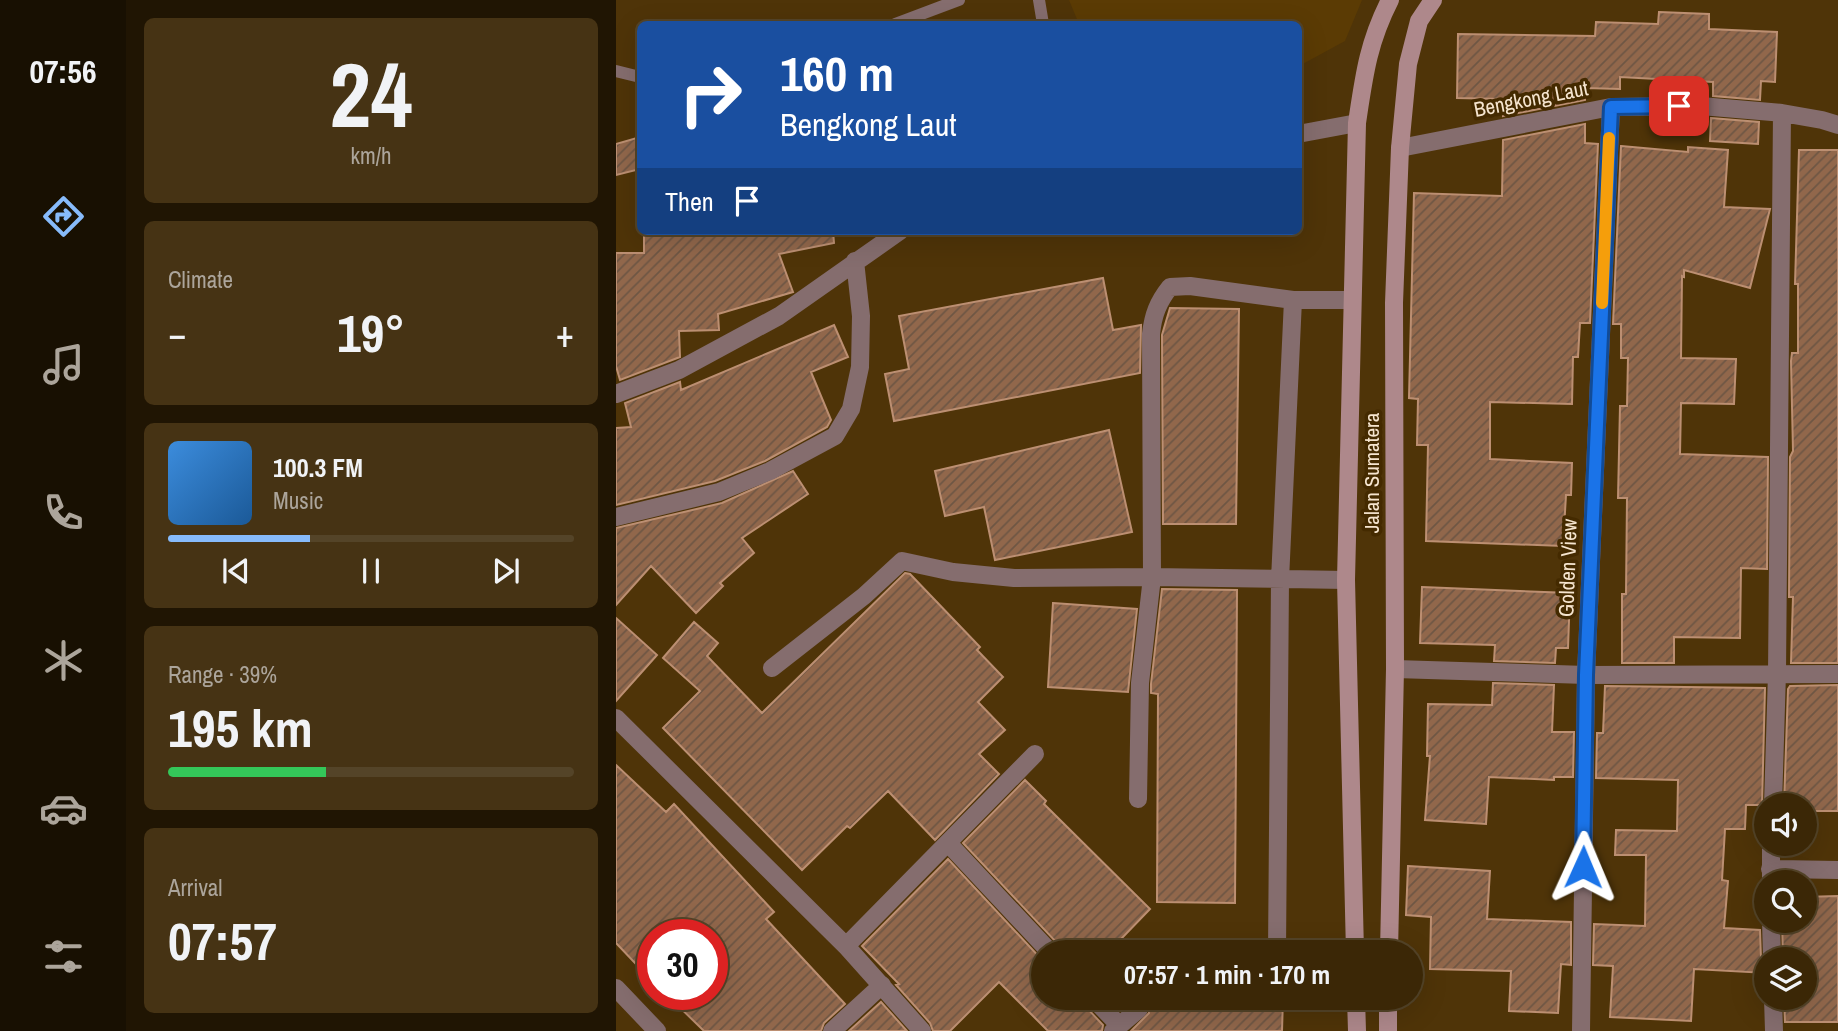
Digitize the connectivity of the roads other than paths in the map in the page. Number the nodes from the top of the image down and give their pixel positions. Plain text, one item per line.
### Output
1 (959, 0) edge
2 (1039, 0) edge
3 (1390, 0) edge
4 (1433, 0) edge
5 (903, 21) edge
6 (1042, 21) edge
7 (616, 71) edge
8 (637, 75) edge
9 (1611, 107) junction
10 (1782, 113) junction
11 (1357, 123) junction
12 (1838, 125) edge
13 (1302, 133) edge
14 (1400, 148) junction
15 (894, 235) edge
16 (855, 261) junction
17 (1293, 300) junction
18 (1351, 300) junction
19 (616, 394) edge
20 (616, 517) edge
21 (1152, 577) junction
22 (1280, 580) junction
23 (1346, 580) junction
24 (772, 668) dead end
25 (1395, 669) junction
26 (1777, 673) junction
27 (1838, 674) edge
28 (1586, 675) junction
29 (616, 718) edge
30 (1035, 754) dead end
31 (1773, 793) edge
32 (1138, 799) dead end
33 (948, 843) junction
34 (1838, 870) edge
35 (1817, 872) edge
36 (1039, 940) edge
37 (1277, 940) edge
38 (1355, 940) edge
39 (1389, 940) edge
40 (846, 946) junction
41 (882, 985) junction
42 (616, 988) edge
43 (1102, 1010) edge
44 (1138, 1010) edge
45 (1356, 1010) edge
46 (1388, 1010) edge
47 (1773, 1010) edge
48 (1116, 1028) edge
49 (657, 1031) edge
50 (832, 1031) edge
51 (922, 1031) edge
52 (1357, 1031) edge
53 (1388, 1031) edge
54 (1581, 1031) edge
55 (1774, 1031) edge

1 - 5 lane
2 - 6 lane
3 - 11 main road, Jalan Sumatera
4 - 14 main road, Jalan Sumatera
7 - 8 lane
9 - 10 street, Bengkong Laut
9 - 14 street, Bengkong Laut
9 - 28 street, Golden View
10 - 12 street, Bengkong Laut
10 - 26 street
11 - 13 street
11 - 18 main road, Jalan Sumatera
14 - 25 main road, Jalan Sumatera
15 - 16 street
16 - 19 street
16 - 20 street
17 - 18 street
17 - 21 street
17 - 22 street
18 - 23 main road, Jalan Sumatera
21 - 22 street
21 - 24 street
21 - 32 street
22 - 23 street
22 - 37 street
23 - 38 main road, Jalan Sumatera
25 - 28 street
25 - 39 main road, Jalan Sumatera
26 - 27 street
26 - 28 street
26 - 31 street
28 - 54 street, Golden View
29 - 40 street
30 - 33 street
33 - 36 street
33 - 40 street
34 - 35 street
40 - 41 street
41 - 50 street
41 - 51 street
42 - 49 street
43 - 48 street
44 - 48 street
45 - 52 main road
46 - 53 main road
47 - 55 street

